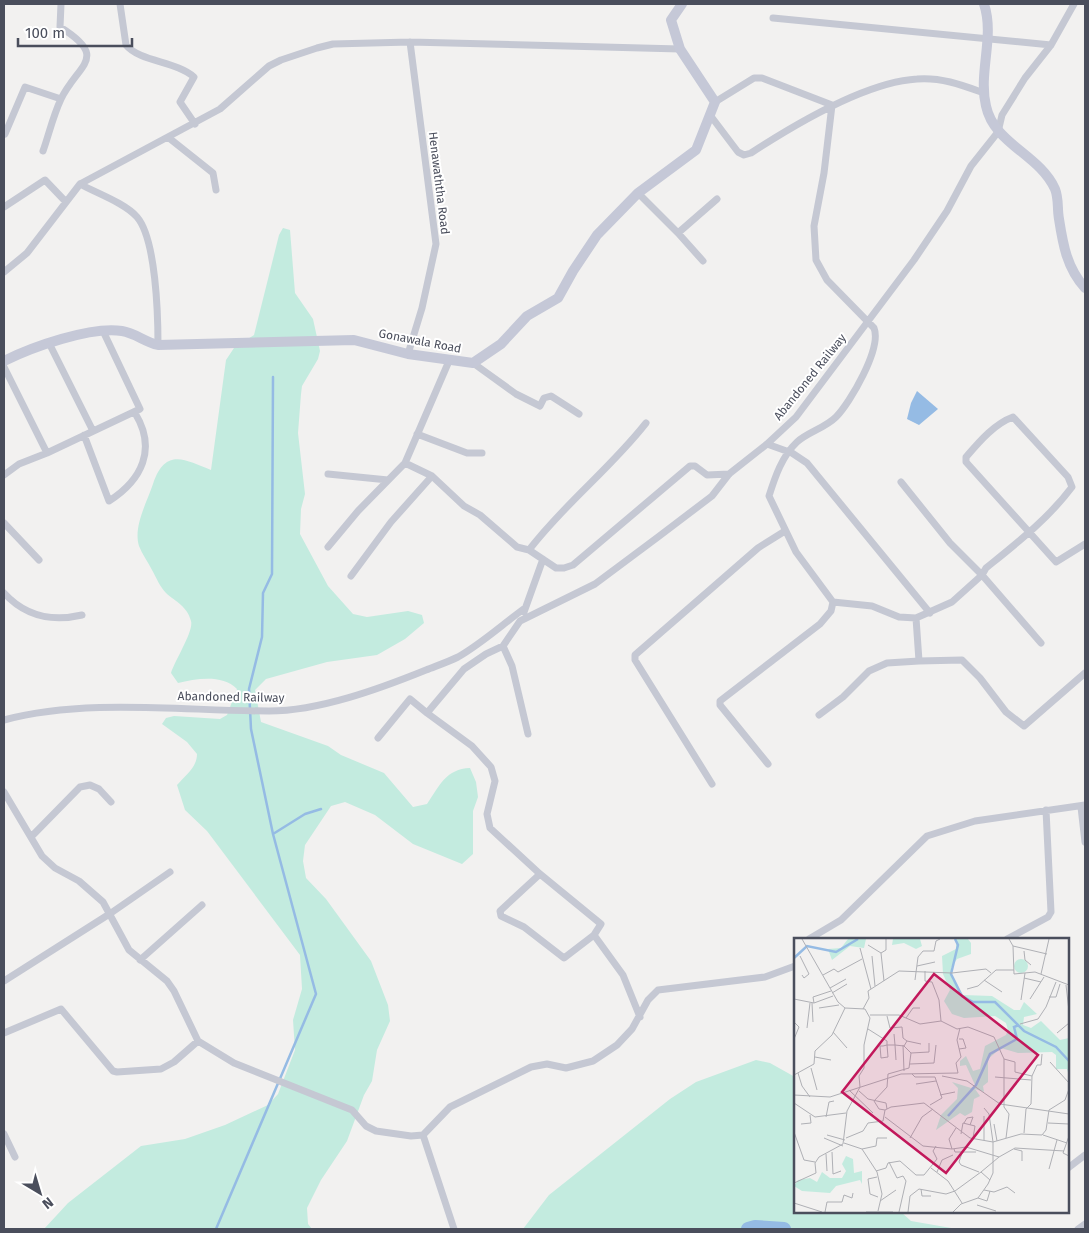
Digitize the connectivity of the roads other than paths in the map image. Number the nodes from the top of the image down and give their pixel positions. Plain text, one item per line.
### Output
1 (61, 4) edge
2 (120, 4) edge
3 (682, 4) edge
4 (984, 4) edge
5 (1074, 4) edge
6 (773, 18) dead end
7 (987, 38) junction
8 (410, 42) junction
9 (1050, 45) junction
10 (680, 49) junction
11 (984, 93) junction
12 (61, 99) junction
13 (715, 102) junction
14 (832, 106) junction
15 (710, 115) junction
16 (195, 124) junction
17 (998, 132) junction
18 (5, 134) edge
19 (169, 138) junction
20 (42, 151) dead end
21 (80, 184) junction
22 (216, 190) dead end
23 (638, 193) junction
24 (717, 200) dead end
25 (66, 202) junction
26 (4, 207) edge
27 (678, 233) junction
28 (703, 261) dead end
29 (4, 272) edge
30 (1085, 288) edge
31 (868, 322) junction
32 (103, 331) junction
33 (49, 343) junction
34 (158, 345) junction
35 (408, 354) junction
36 (4, 361) edge
37 (449, 361) junction
38 (473, 363) junction
39 (4, 367) edge
40 (135, 413) junction
41 (579, 414) dead end
42 (646, 423) dead end
43 (93, 431) junction
44 (417, 434) junction
45 (84, 435) junction
46 (767, 444) junction
47 (789, 452) junction
48 (47, 453) junction
49 (482, 453) dead end
50 (405, 463) junction
51 (328, 474) dead end
52 (729, 474) junction
53 (4, 475) edge
54 (432, 476) junction
55 (388, 480) junction
56 (901, 482) dead end
57 (4, 523) edge
58 (785, 531) junction
59 (1028, 533) junction
60 (1085, 544) edge
61 (328, 547) dead end
62 (529, 550) junction
63 (543, 559) junction
64 (39, 560) dead end
65 (982, 575) junction
66 (351, 576) dead end
67 (4, 593) edge
68 (833, 602) junction
69 (525, 608) junction
70 (930, 613) junction
71 (82, 615) dead end
72 (916, 618) junction
73 (520, 621) junction
74 (1041, 643) dead end
75 (503, 646) junction
76 (919, 661) junction
77 (1085, 673) edge
78 (427, 713) junction
79 (819, 715) dead end
80 (4, 720) edge
81 (528, 734) dead end
82 (378, 738) dead end
83 (768, 764) dead end
84 (712, 784) dead end
85 (4, 792) edge
86 (111, 802) dead end
87 (1083, 806) edge
88 (1046, 810) junction
89 (32, 837) junction
90 (1085, 842) edge
91 (170, 872) dead end
92 (540, 874) junction
93 (202, 905) dead end
94 (111, 913) junction
95 (594, 935) junction
96 (811, 938) edge
97 (1009, 938) edge
98 (140, 960) junction
99 (794, 966) edge
100 (4, 981) edge
101 (640, 1017) junction
102 (4, 1033) edge
103 (198, 1041) junction
104 (4, 1134) edge
105 (423, 1135) junction
106 (1085, 1155) edge
107 (15, 1157) dead end
108 (1069, 1167) edge
109 (1085, 1224) edge
110 (454, 1229) edge
111 (1078, 1229) edge

1 - 12 street
2 - 16 street
3 - 10 street
4 - 7 street
5 - 9 street, Abandoned Railway
6 - 7 street
7 - 9 street
7 - 11 street
8 - 10 street
8 - 16 street
8 - 35 street, Henawaththa Road
9 - 17 street, Abandoned Railway
10 - 13 street
11 - 14 street
11 - 17 street
12 - 18 street
12 - 20 street
13 - 14 street
13 - 15 street, Gonawala Road
14 - 15 street
14 - 31 street
15 - 23 street, Gonawala Road
16 - 19 street
17 - 30 street
17 - 31 street, Abandoned Railway
19 - 21 street
19 - 22 street
21 - 25 street
21 - 34 street
23 - 27 street
23 - 38 street, Gonawala Road
24 - 27 street
25 - 26 street
25 - 29 street
27 - 28 street
31 - 46 street, Abandoned Railway
31 - 47 street
32 - 33 street
32 - 34 street
32 - 40 street
33 - 36 street
33 - 43 street
34 - 35 street, Gonawala Road
35 - 37 street, Gonawala Road
37 - 38 street, Gonawala Road
37 - 44 street
38 - 41 street
39 - 48 street
40 - 43 street
40 - 45 street
42 - 62 street
43 - 45 street
44 - 49 street
44 - 50 street
45 - 48 street
46 - 47 street
46 - 52 street, Abandoned Railway
47 - 58 street
47 - 70 street
48 - 53 street
50 - 54 street
50 - 55 street
51 - 55 street
52 - 63 street
52 - 73 street, Abandoned Railway
54 - 62 street
54 - 66 street
55 - 61 street
56 - 65 street
57 - 64 street
58 - 68 street
58 - 84 street
59 - 59 street
59 - 60 street
59 - 65 street
62 - 63 street
63 - 69 street
65 - 70 street
65 - 74 street
67 - 71 street
68 - 72 street
68 - 83 street
69 - 73 street
69 - 80 street, Abandoned Railway
70 - 72 street
72 - 76 street
73 - 75 street, Abandoned Railway
75 - 78 street, Abandoned Railway
75 - 81 street
76 - 77 street
76 - 79 street
78 - 82 street
78 - 92 street
85 - 89 street
86 - 89 street
87 - 88 street
87 - 90 street
88 - 96 street
88 - 97 street
89 - 94 street
91 - 94 street
92 - 95 street
92 - 95 street
93 - 98 street
94 - 98 street
94 - 100 street
95 - 101 street
98 - 103 street
99 - 101 street
101 - 105 street
102 - 103 street
103 - 105 street
104 - 107 street
105 - 110 street
106 - 108 street
109 - 111 street

